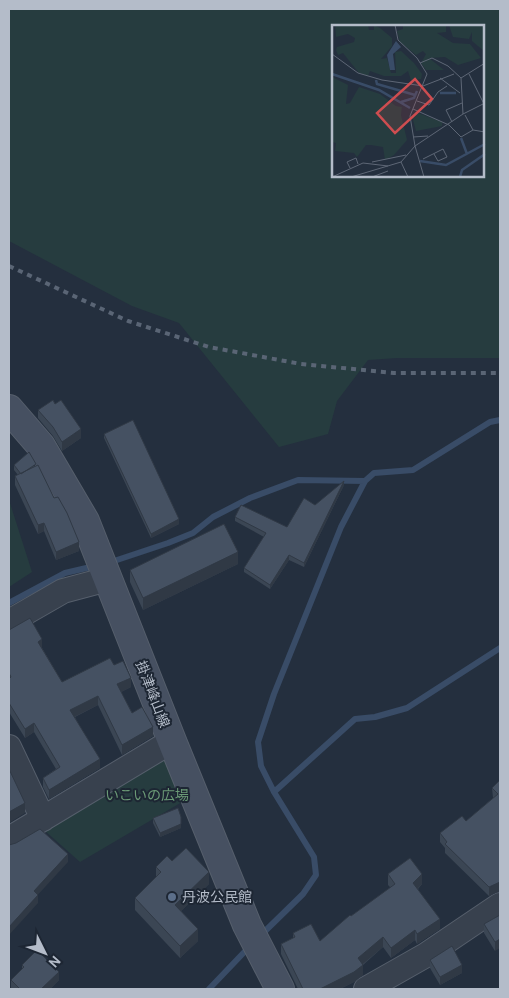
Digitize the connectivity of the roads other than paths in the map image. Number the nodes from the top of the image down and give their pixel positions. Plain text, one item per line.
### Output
1 (9, 409) edge
2 (105, 570) junction
3 (9, 622) edge
4 (172, 742) junction
5 (9, 747) edge
6 (43, 819) junction
7 (9, 839) edge
8 (500, 905) edge
9 (280, 989) edge
10 (366, 989) edge

1 - 2 main road, 掛津峰山線
2 - 3 street
2 - 4 main road, 掛津峰山線
4 - 6 street
4 - 9 main road, 掛津峰山線
5 - 6 street
6 - 7 street
8 - 10 street

